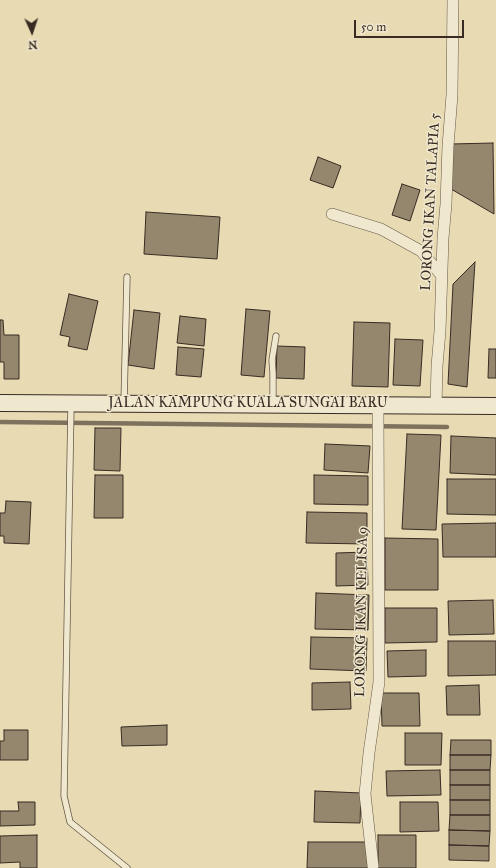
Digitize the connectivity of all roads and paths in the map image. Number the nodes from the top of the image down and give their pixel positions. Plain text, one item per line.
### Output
1 (453, 0) edge
2 (332, 214) dead end
3 (442, 276) junction
4 (127, 277) dead end
5 (276, 336) dead end
6 (0, 403) edge
7 (124, 404) junction
8 (273, 405) junction
9 (436, 406) junction
10 (496, 406) edge
11 (71, 407) junction
12 (378, 413) junction
13 (373, 866) dead end
14 (127, 868) edge

1 - 3 street, LORONG IKAN TALAPIA 5
2 - 3 street
3 - 9 street, LORONG IKAN TALAPIA 5
4 - 7 lane
5 - 8 lane
6 - 11 street, JALAN KAMPUNG KUALA SUNGAI BARU
7 - 8 street, JALAN KAMPUNG KUALA SUNGAI BARU
7 - 11 street, JALAN KAMPUNG KUALA SUNGAI BARU
8 - 12 street, JALAN KAMPUNG KUALA SUNGAI BARU
9 - 10 street, JALAN KAMPUNG KUALA SUNGAI BARU
9 - 12 street, JALAN KAMPUNG KUALA SUNGAI BARU
11 - 14 lane
12 - 13 street, LORONG IKAN KELISA 9

